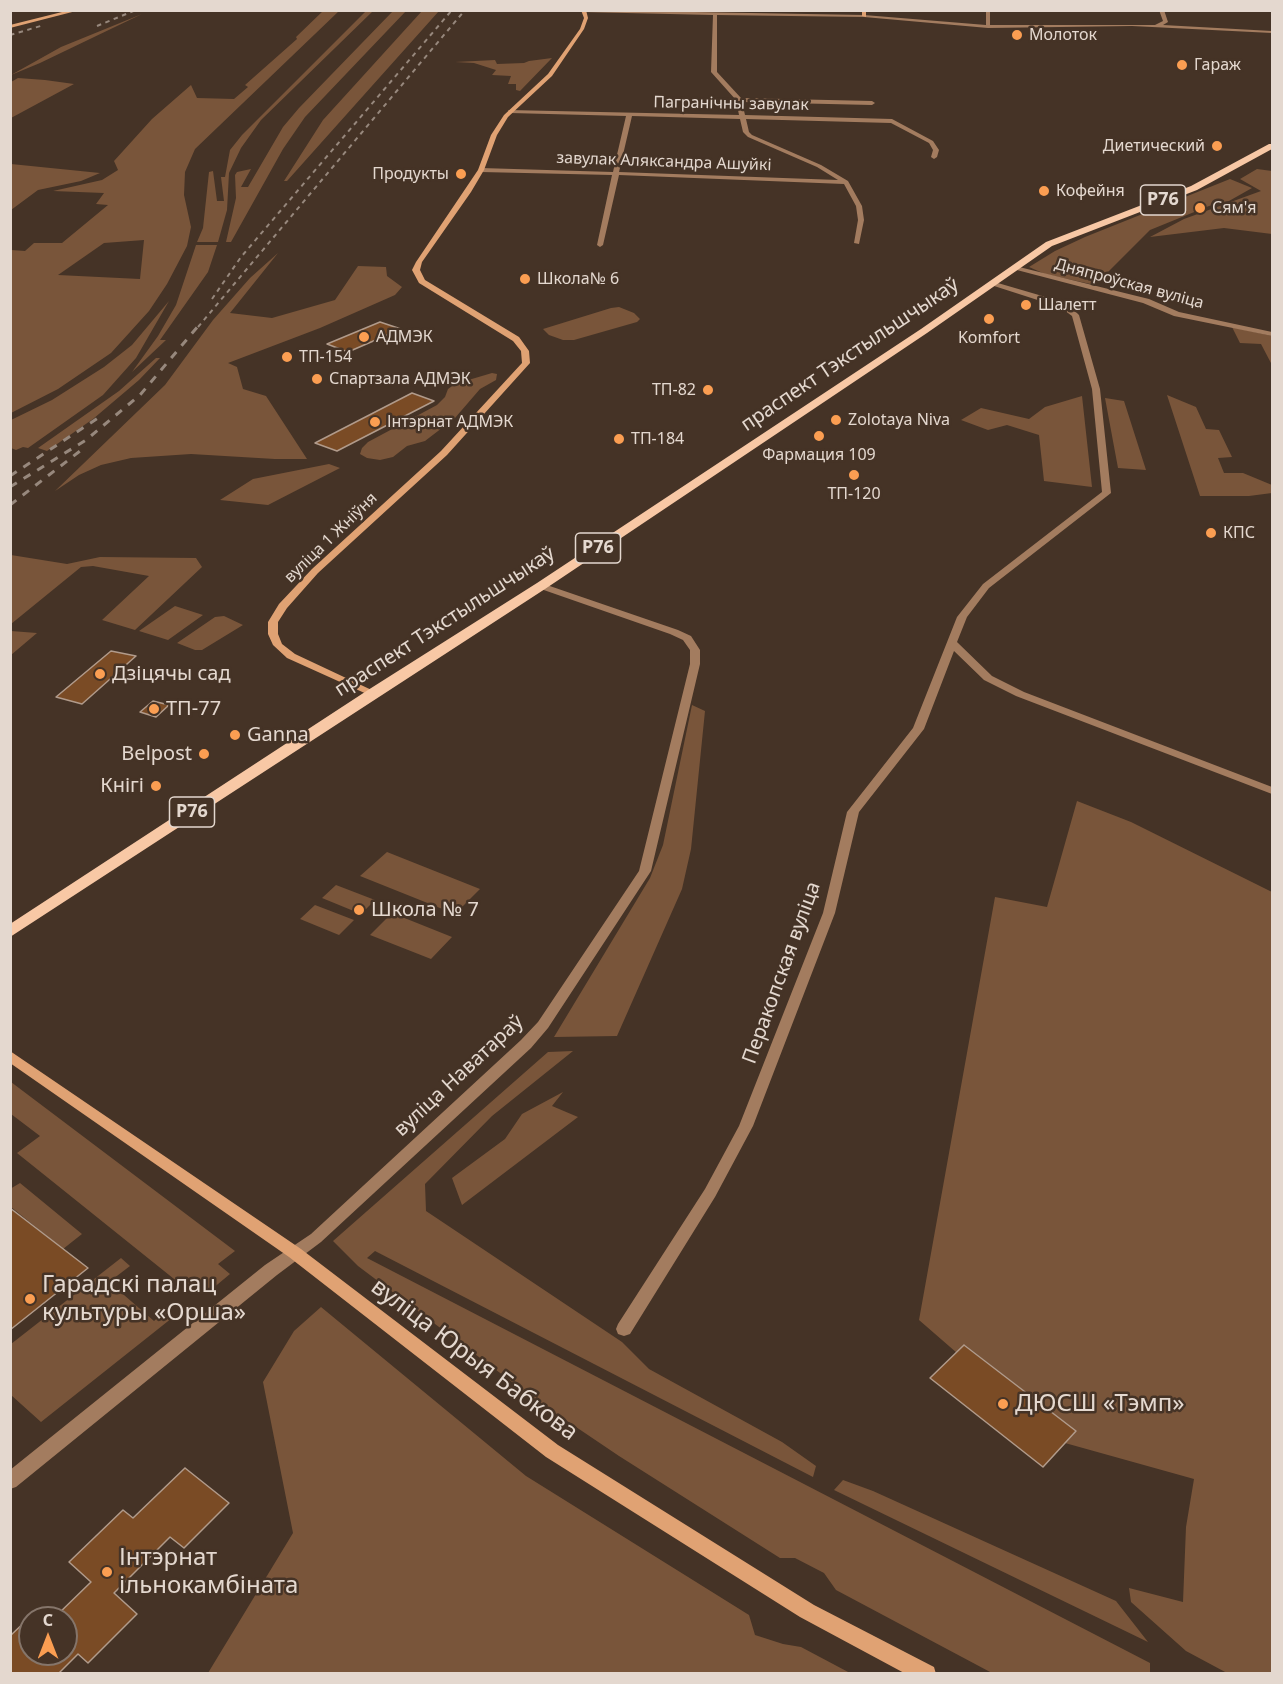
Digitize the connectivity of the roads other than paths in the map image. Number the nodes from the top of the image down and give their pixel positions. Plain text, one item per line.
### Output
1 (78, 10) edge
2 (583, 10) edge
3 (987, 10) edge
4 (1161, 10) edge
5 (715, 13) junction
6 (864, 13) edge
7 (21, 24) joint
8 (10, 25) edge
9 (1155, 26) junction
10 (988, 27) junction
11 (1272, 31) edge
12 (739, 100) junction
13 (872, 103) dead end
14 (510, 111) junction
15 (628, 115) junction
16 (742, 119) junction
17 (1272, 146) edge
18 (934, 157) dead end
19 (481, 170) junction
20 (615, 174) junction
21 (846, 182) junction
22 (857, 243) dead end
23 (600, 245) dead end
24 (1015, 268) junction
25 (994, 283) junction
26 (1272, 334) edge
27 (541, 586) junction
28 (951, 642) junction
29 (374, 693) junction
30 (1272, 791) edge
31 (10, 932) edge
32 (10, 1056) edge
33 (295, 1253) junction
34 (624, 1329) dead end
35 (10, 1481) edge
36 (927, 1674) edge

1 - 7 main road
2 - 5 street
2 - 14 main road
3 - 10 street
4 - 9 street
5 - 6 street
5 - 12 street
6 - 10 street
7 - 8 street
9 - 10 street
9 - 11 street
12 - 13 street
12 - 16 street
14 - 15 street, Пагранічны завулак
14 - 19 main road
15 - 16 street, Пагранічны завулак
15 - 20 street
16 - 18 street, Пагранічны завулак
16 - 21 street
17 - 24 main road, праспект Тэкстыльшчыкаў / Р76
19 - 20 street, завулак Аляксандра Ашуйкі
19 - 29 main road, вуліца 1 Жніўня
20 - 21 street, завулак Аляксандра Ашуйкі
20 - 23 street
21 - 22 street
24 - 25 main road, праспект Тэкстыльшчыкаў / Р76
24 - 26 street, Дняпроўская вуліца
25 - 27 main road, праспект Тэкстыльшчыкаў / Р76
25 - 28 street, Перакопская вуліца
27 - 29 main road, праспект Тэкстыльшчыкаў / Р76
27 - 33 street, вуліца Наватараў
28 - 30 street
28 - 34 street, Перакопская вуліца
29 - 31 main road, праспект Тэкстыльшчыкаў / Р76
32 - 33 main road, вуліца Юрыя Бабкова
33 - 35 street, вуліца Наватараў
33 - 36 main road, вуліца Юрыя Бабкова

